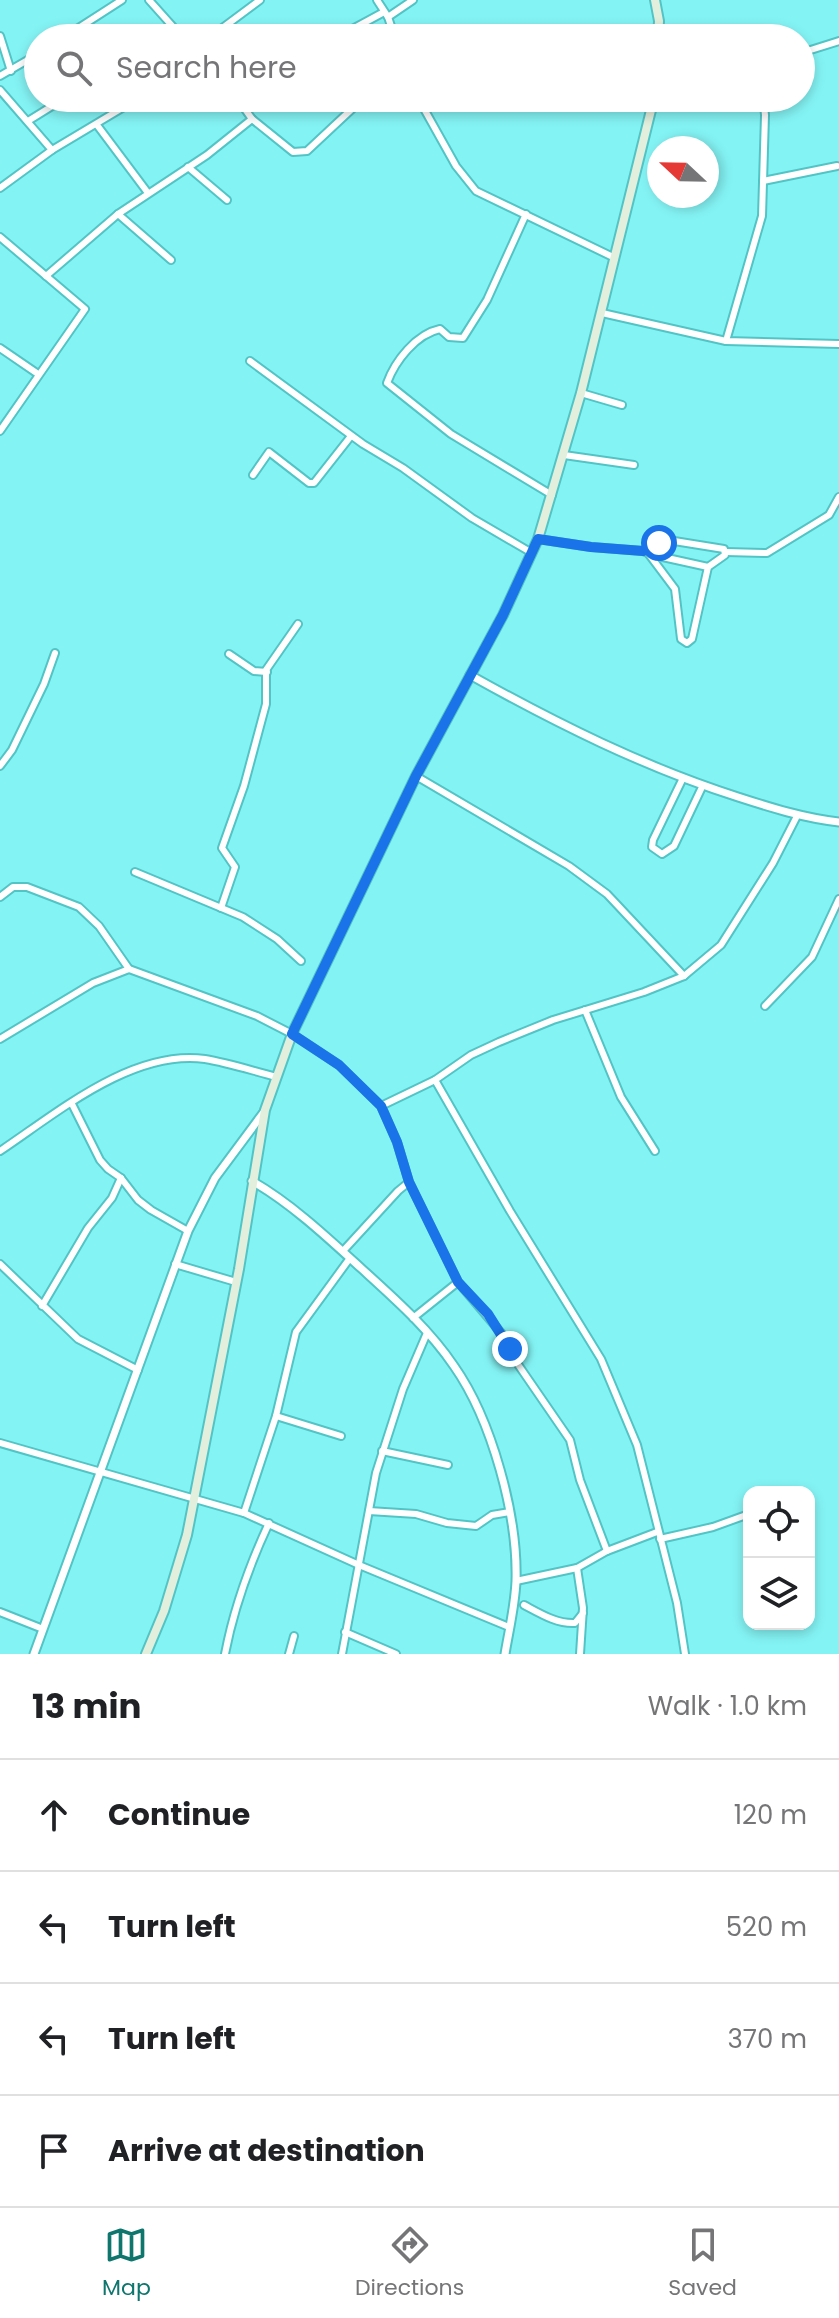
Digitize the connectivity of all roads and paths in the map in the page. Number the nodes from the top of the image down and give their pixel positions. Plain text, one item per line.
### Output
1 (122, 0) edge
2 (149, 0) edge
3 (260, 0) edge
4 (377, 0) edge
5 (413, 0) edge
6 (655, 0) edge
7 (386, 14) junction
8 (85, 24) edge
9 (170, 24) edge
10 (228, 24) edge
11 (365, 24) edge
12 (390, 24) edge
13 (659, 24) edge
14 (0, 36) edge
15 (839, 41) edge
16 (815, 49) edge
17 (24, 63) edge
18 (11, 71) junction
19 (0, 76) edge
20 (0, 90) edge
21 (42, 112) edge
22 (117, 112) edge
23 (247, 112) edge
24 (349, 112) edge
25 (426, 112) edge
26 (651, 112) edge
27 (763, 112) edge
28 (252, 119) junction
29 (28, 121) junction
30 (97, 125) junction
31 (52, 150) junction
32 (837, 166) dead end
33 (188, 167) junction
34 (763, 181) junction
35 (0, 188) edge
36 (148, 193) junction
37 (227, 200) dead end
38 (118, 214) junction
39 (526, 214) junction
40 (0, 237) edge
41 (615, 258) junction
42 (171, 260) dead end
43 (46, 276) junction
44 (602, 313) junction
45 (726, 341) junction
46 (839, 344) edge
47 (0, 348) edge
48 (250, 361) dead end
49 (38, 374) junction
50 (581, 393) junction
51 (622, 405) dead end
52 (0, 431) edge
53 (351, 436) junction
54 (564, 455) junction
55 (634, 465) dead end
56 (253, 475) dead end
57 (552, 495) junction
58 (839, 497) edge
59 (538, 539) junction
60 (646, 552) junction
61 (726, 552) junction
62 (532, 553) junction
63 (708, 567) junction
64 (298, 624) dead end
65 (55, 653) dead end
66 (229, 654) dead end
67 (267, 672) junction
68 (470, 675) junction
69 (0, 766) edge
70 (416, 776) junction
71 (683, 778) junction
72 (703, 785) junction
73 (797, 816) junction
74 (839, 822) edge
75 (135, 872) dead end
76 (0, 897) edge
77 (839, 899) edge
78 (221, 908) junction
79 (301, 961) dead end
80 (129, 969) junction
81 (684, 976) junction
82 (765, 1006) dead end
83 (585, 1010) junction
84 (292, 1034) junction
85 (0, 1039) edge
86 (277, 1077) junction
87 (435, 1080) junction
88 (72, 1104) junction
89 (381, 1106) junction
90 (265, 1110) junction
91 (0, 1151) edge
92 (655, 1151) dead end
93 (121, 1178) junction
94 (252, 1181) junction
95 (409, 1182) junction
96 (188, 1231) junction
97 (343, 1251) junction
98 (350, 1258) junction
99 (0, 1264) edge
100 (175, 1264) junction
101 (236, 1282) junction
102 (458, 1282) junction
103 (42, 1306) junction
104 (413, 1318) junction
105 (427, 1333) junction
106 (138, 1370) junction
107 (276, 1416) junction
108 (341, 1436) dead end
109 (0, 1443) edge
110 (382, 1451) junction
111 (448, 1465) dead end
112 (102, 1474) junction
113 (194, 1498) junction
114 (369, 1511) junction
115 (510, 1512) junction
116 (244, 1513) junction
117 (743, 1516) edge
118 (269, 1523) junction
119 (659, 1536) junction
120 (607, 1551) junction
121 (359, 1565) junction
122 (577, 1568) junction
123 (516, 1581) junction
124 (524, 1605) dead end
125 (0, 1612) edge
126 (583, 1613) junction
127 (509, 1627) junction
128 (43, 1629) junction
129 (345, 1632) junction
130 (294, 1636) dead end
131 (34, 1654) edge
132 (146, 1654) edge
133 (225, 1654) edge
134 (289, 1654) edge
135 (342, 1654) edge
136 (396, 1654) edge
137 (505, 1654) edge
138 (580, 1654) edge
139 (685, 1654) edge

1 - 8 street
2 - 9 street
3 - 10 street
4 - 7 street
5 - 7 street
6 - 13 main road
7 - 11 street
7 - 12 street
14 - 18 street
15 - 16 street
17 - 18 street
18 - 19 street
20 - 29 street
21 - 29 street
22 - 30 street
23 - 28 street
24 - 28 street
25 - 39 street
26 - 41 main road
27 - 34 street
28 - 33 street
29 - 31 street
30 - 31 street
30 - 36 street
31 - 35 street
32 - 34 street
33 - 36 street
33 - 37 street
34 - 45 street
36 - 38 street
38 - 42 street
38 - 43 street
39 - 41 street
39 - 57 street
40 - 43 street
41 - 44 main road
43 - 49 street
44 - 45 street
44 - 50 main road
45 - 46 street
47 - 49 street
48 - 53 street
49 - 52 street
50 - 51 street
50 - 54 main road
53 - 56 street
53 - 62 street
54 - 55 street
54 - 57 main road
57 - 59 main road
58 - 61 street
59 - 60 street
59 - 62 main road
60 - 61 street
60 - 63 street
60 - 63 street
61 - 63 street
62 - 68 main road
64 - 67 street
65 - 69 street
66 - 67 street
67 - 78 street
68 - 70 main road
68 - 71 street
70 - 81 street
70 - 84 main road
71 - 72 street
71 - 72 street
72 - 73 street
73 - 74 street
73 - 81 street
75 - 78 street
76 - 80 street
77 - 82 street
78 - 79 street
80 - 84 street
80 - 85 street
81 - 83 street
83 - 87 street
83 - 92 street
84 - 86 main road
84 - 89 street
86 - 88 street
86 - 90 main road
87 - 89 street
87 - 119 street
88 - 91 street
88 - 93 street
89 - 95 street
90 - 94 main road
90 - 96 street
93 - 96 street
93 - 103 street
94 - 97 street
94 - 101 main road
95 - 97 street
95 - 102 street
96 - 100 street
97 - 98 street
98 - 104 street
98 - 107 street
99 - 103 street
100 - 101 street
100 - 106 street
101 - 113 main road
102 - 104 street
102 - 120 street
103 - 106 street
104 - 105 street
105 - 110 street
105 - 115 street
106 - 112 street
107 - 108 street
107 - 116 street
109 - 112 street
110 - 111 street
110 - 114 street
112 - 113 street
112 - 128 street
113 - 116 street
113 - 132 main road
114 - 115 street
114 - 121 street
115 - 123 street
116 - 118 street
117 - 119 street
118 - 121 street
118 - 133 street
119 - 120 street
119 - 139 street
120 - 122 street
121 - 127 street
121 - 129 street
122 - 123 street
122 - 126 street
123 - 127 street
124 - 126 street
125 - 128 street
126 - 138 street
127 - 137 street
128 - 131 street
129 - 135 street
129 - 136 street
130 - 134 street

